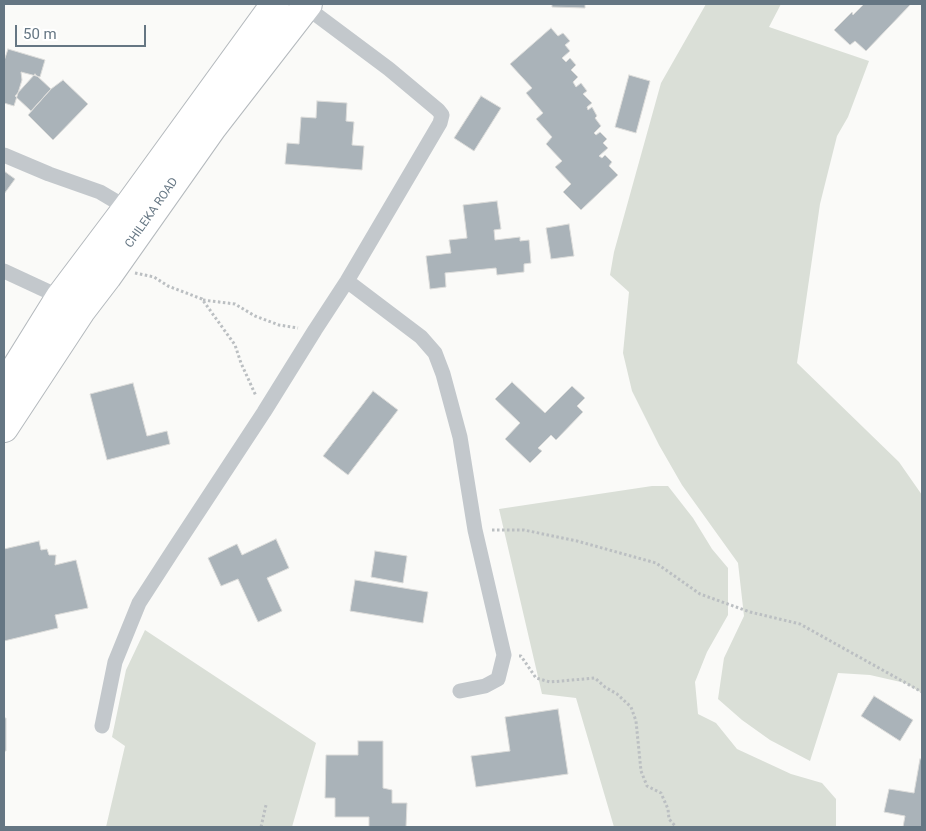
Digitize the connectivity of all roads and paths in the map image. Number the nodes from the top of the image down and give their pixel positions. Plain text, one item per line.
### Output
1 (275, 4) edge
2 (307, 5) edge
3 (4, 155) edge
4 (127, 208) junction
5 (4, 271) edge
6 (107, 277) junction
7 (348, 281) junction
8 (60, 297) junction
9 (202, 300) junction
10 (314, 330) junction
11 (4, 388) edge
12 (264, 412) junction
13 (4, 428) edge
14 (475, 530) junction
15 (504, 655) junction
16 (460, 691) dead end
17 (922, 692) edge
18 (102, 726) dead end
19 (266, 805) dead end
20 (261, 827) edge
21 (676, 827) edge

1 - 4 highway, CHILEKA ROAD
2 - 6 highway, CHILEKA ROAD
2 - 7 street
3 - 4 street
4 - 8 highway, CHILEKA ROAD
5 - 8 street
6 - 9 path
6 - 13 highway, CHILEKA ROAD
7 - 10 street
7 - 14 street
8 - 11 highway, CHILEKA ROAD
9 - 10 path
9 - 12 path
10 - 12 street
12 - 18 street
14 - 15 street
14 - 17 path
15 - 16 street
15 - 21 path
19 - 20 path

